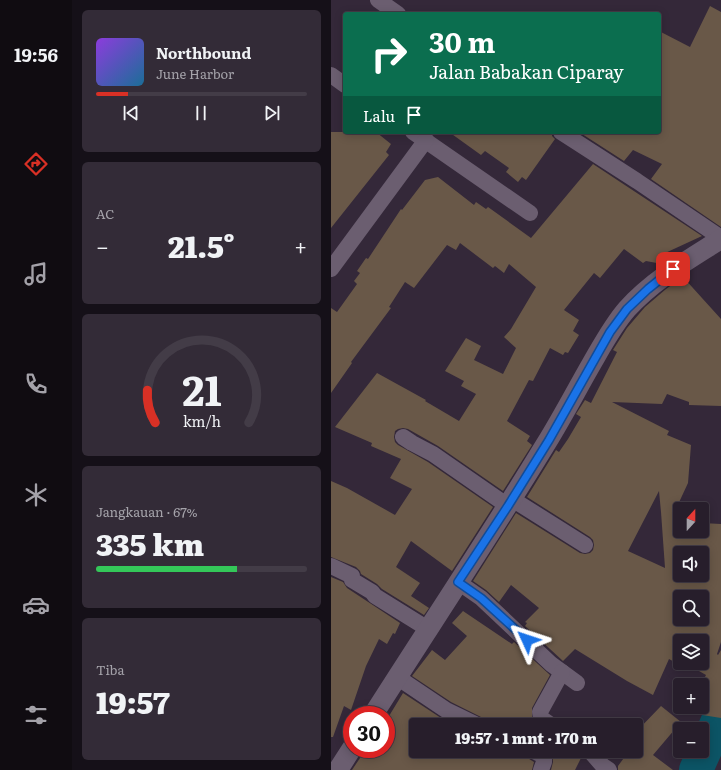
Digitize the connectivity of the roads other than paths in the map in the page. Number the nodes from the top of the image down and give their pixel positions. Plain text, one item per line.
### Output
1 (379, 0) edge
2 (395, 12) edge
3 (331, 75) edge
4 (343, 83) edge
5 (564, 134) edge
6 (420, 136) edge
7 (530, 213) dead end
8 (721, 238) edge
9 (331, 269) edge
10 (403, 437) dead end
11 (510, 502) junction
12 (585, 545) dead end
13 (331, 566) edge
14 (458, 582) junction
15 (428, 629) junction
16 (562, 672) junction
17 (397, 677) junction
18 (577, 684) dead end
19 (379, 706) edge
20 (463, 718) edge
21 (541, 718) edge
22 (346, 758) edge
23 (596, 758) edge
24 (338, 770) edge
25 (609, 770) edge

1 - 2 street
3 - 4 street
5 - 8 street
6 - 7 street
6 - 9 street
8 - 11 street
10 - 11 street
11 - 12 street
11 - 14 street
13 - 15 street
14 - 15 street
14 - 16 street
15 - 17 street
16 - 18 street
16 - 21 street
17 - 19 street
17 - 20 street
22 - 24 street
23 - 25 street

